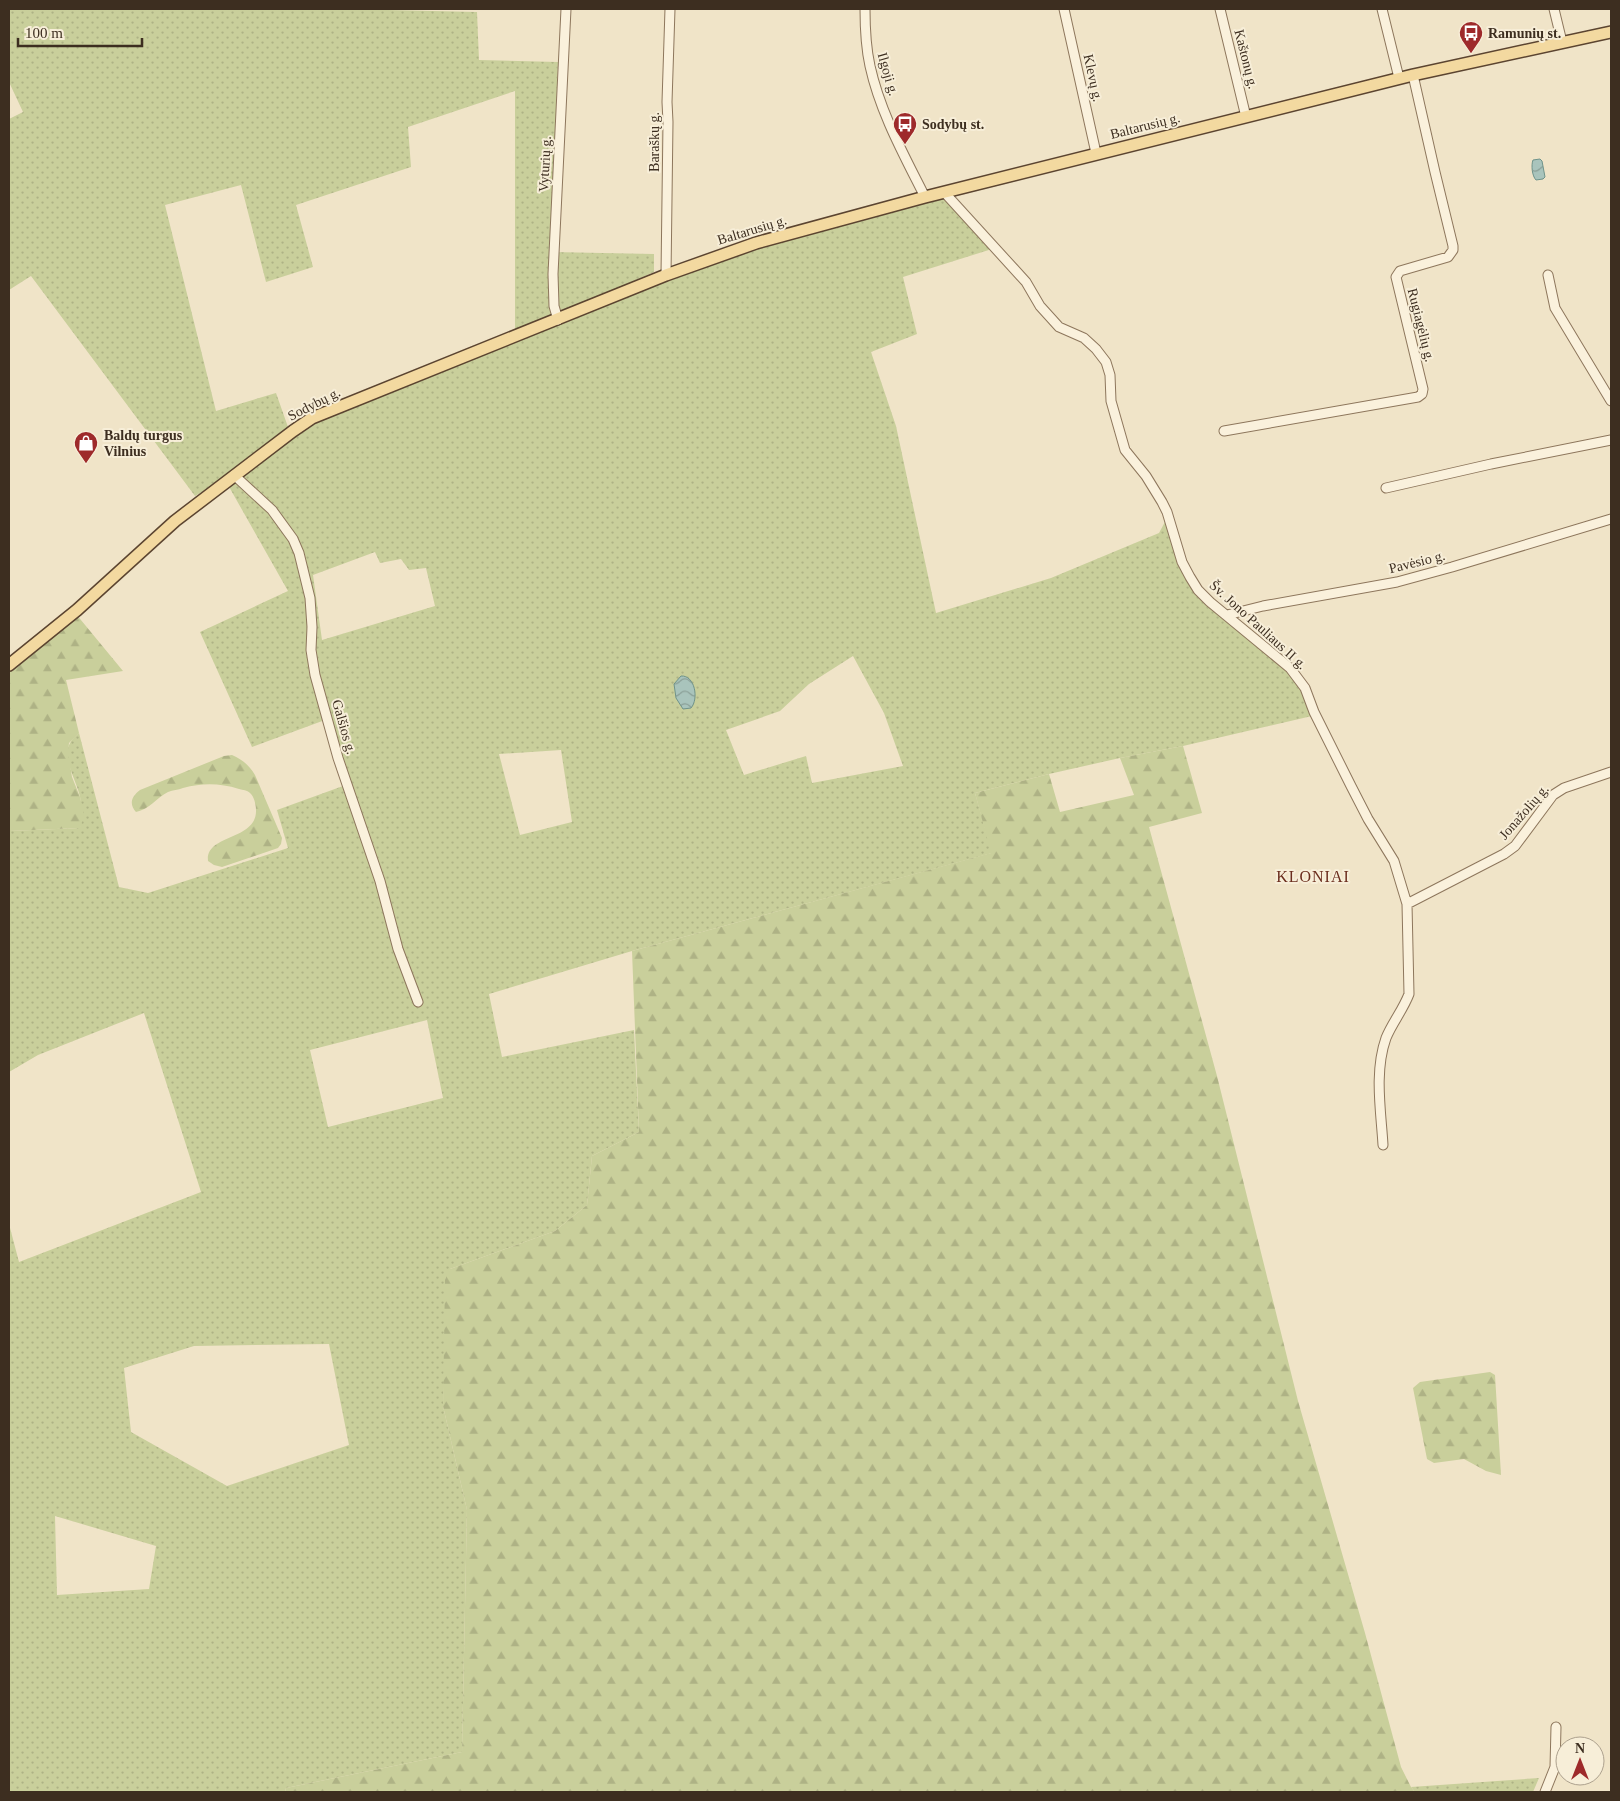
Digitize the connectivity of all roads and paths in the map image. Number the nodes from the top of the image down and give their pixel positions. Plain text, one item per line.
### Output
1 (566, 9) edge
2 (670, 9) edge
3 (865, 9) edge
4 (1064, 9) edge
5 (1220, 9) edge
6 (1382, 9) edge
7 (1554, 9) edge
8 (1611, 32) edge
9 (1562, 42) junction
10 (1413, 75) junction
11 (1399, 78) junction
12 (1246, 116) junction
13 (1096, 153) junction
14 (944, 192) junction
15 (925, 197) junction
16 (690, 266) joint
17 (1548, 274) dead end
18 (666, 275) junction
19 (558, 320) junction
20 (1611, 401) edge
21 (1224, 431) dead end
22 (1611, 440) edge
23 (234, 475) junction
24 (1386, 488) dead end
25 (1611, 519) edge
26 (1227, 615) junction
27 (9, 665) edge
28 (1611, 772) edge
29 (1407, 904) junction
30 (418, 1002) dead end
31 (1382, 1145) dead end
32 (1556, 1726) dead end
33 (1545, 1792) edge

1 - 19 street, Vyturių g.
2 - 18 street, Baraškų g.
3 - 15 street, Ilgoji g.
4 - 13 street, Klevų g.
5 - 12 street, Kaštonų g.
6 - 11 street
7 - 9 street
8 - 9 main road, Baltarusių g.
9 - 10 main road, Baltarusių g.
10 - 11 main road, Baltarusių g.
10 - 21 street, Rugiagėlių g.
11 - 12 main road, Baltarusių g.
12 - 13 main road, Baltarusių g.
13 - 14 main road, Baltarusių g.
14 - 15 main road, Baltarusių g.
14 - 26 street, Šv. Jono Pauliaus II g.
15 - 16 main road, Baltarusių g.
16 - 18 main road, Sodybų g.
17 - 20 street
18 - 19 main road, Sodybų g.
19 - 23 main road, Sodybų g.
22 - 24 street
23 - 27 main road, Sodybų g.
23 - 30 street, Galšios g.
25 - 26 street, Pavėsio g.
26 - 29 street, Šv. Jono Pauliaus II g.
28 - 29 street, Jonažolių g.
29 - 31 street, Šv. Jono Pauliaus II g.
32 - 33 street

